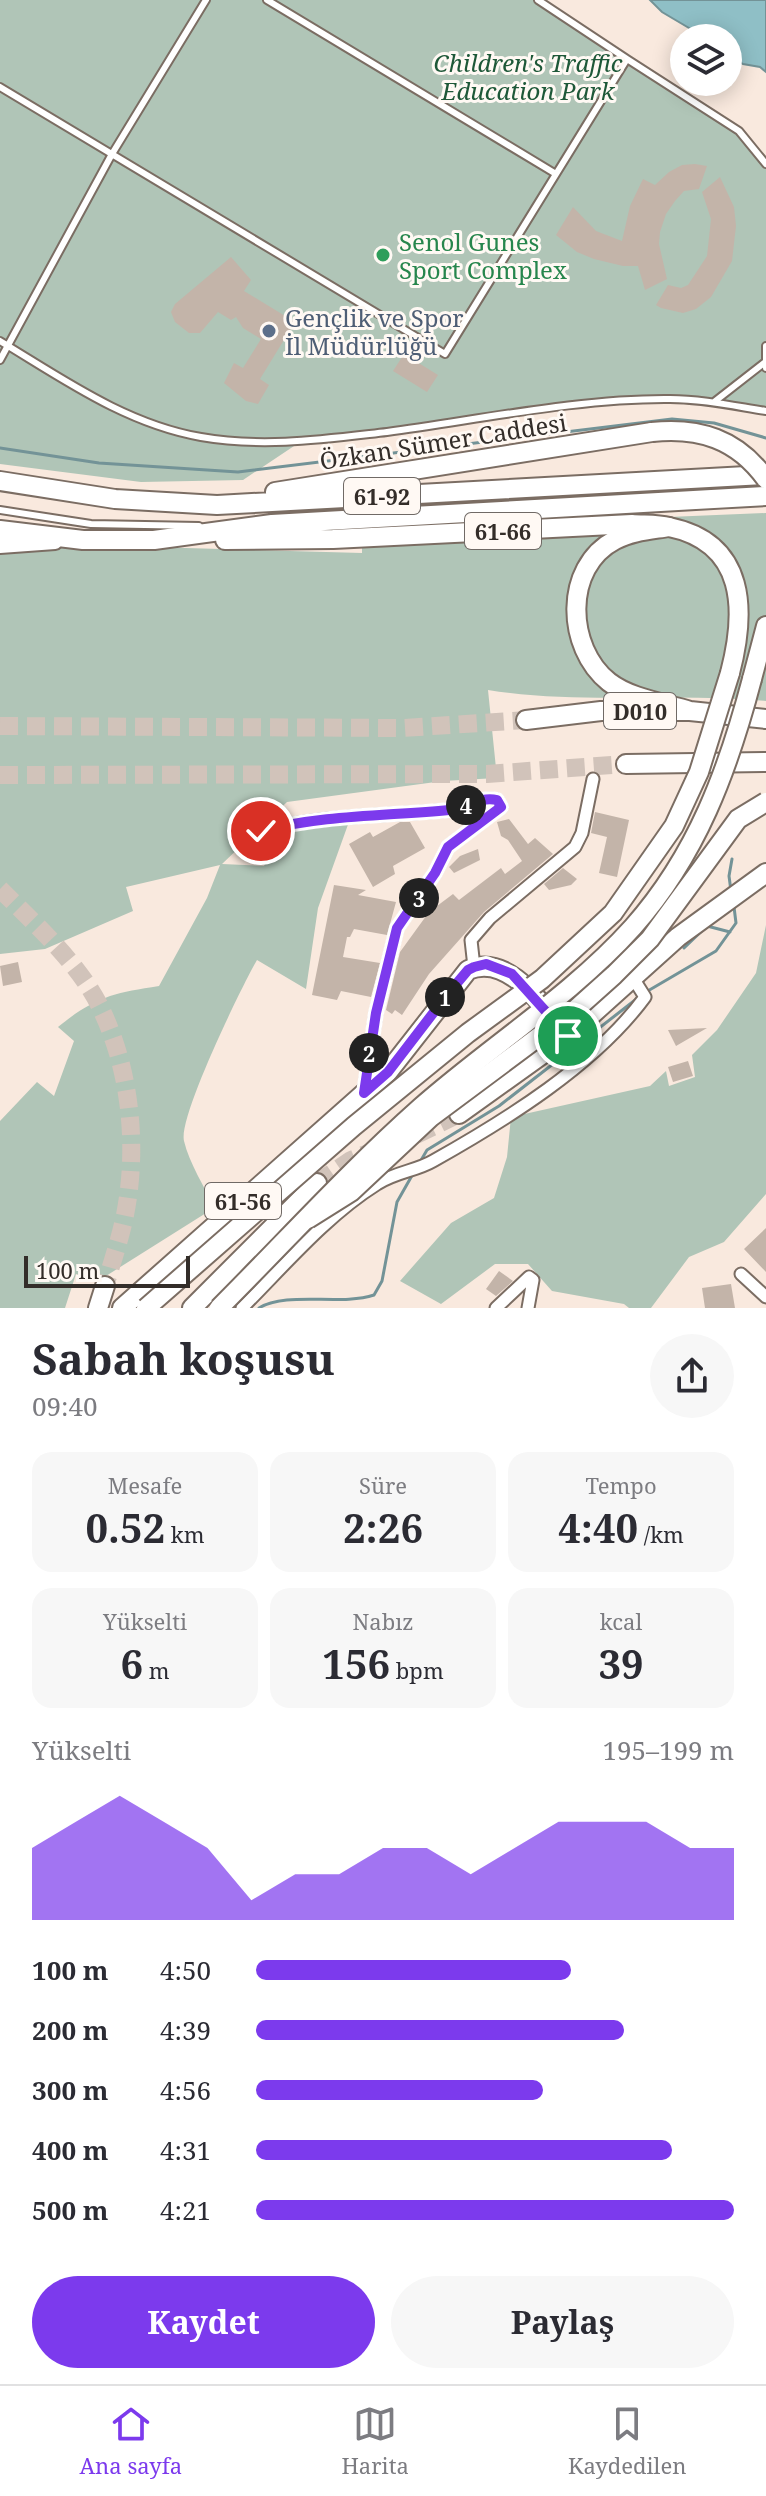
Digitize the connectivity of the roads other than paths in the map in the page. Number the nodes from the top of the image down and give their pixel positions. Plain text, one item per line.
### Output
1 (206, 0) edge
2 (267, 0) edge
3 (538, 0) edge
4 (627, 59) junction
5 (0, 87) edge
6 (112, 154) junction
7 (766, 164) edge
8 (556, 174) junction
9 (0, 341) edge
10 (10, 346) junction
11 (766, 346) edge
12 (0, 360) edge
13 (765, 366) edge
14 (714, 402) junction
15 (766, 411) edge
16 (766, 477) edge
17 (0, 481) edge
18 (766, 496) edge
19 (115, 499) junction
20 (0, 510) edge
21 (272, 524) junction
22 (669, 527) junction
23 (0, 530) edge
24 (83, 540) junction
25 (154, 540) junction
26 (0, 546) edge
27 (766, 626) edge
28 (690, 711) junction
29 (760, 719) edge
30 (526, 720) tunnel mouth
31 (736, 762) junction
32 (766, 762) edge
33 (626, 764) tunnel mouth
34 (593, 779) dead end
35 (766, 802) edge
36 (261, 831) dead end
37 (766, 873) edge
38 (474, 967) junction
39 (640, 988) junction
40 (568, 1036) junction
41 (364, 1093) junction
42 (459, 1114) tunnel mouth
43 (317, 1183) tunnel mouth
44 (308, 1219) junction
45 (741, 1274) dead end
46 (105, 1286) tunnel mouth
47 (766, 1297) edge
48 (98, 1308) edge
49 (122, 1308) edge
50 (146, 1308) edge
51 (192, 1308) edge
52 (219, 1308) edge
53 (242, 1308) edge
54 (496, 1308) edge
55 (528, 1308) edge

1 - 6 lane
2 - 8 lane
3 - 4 lane
4 - 7 lane
4 - 8 lane
5 - 6 lane
6 - 8 lane
6 - 10 lane
9 - 10 lane
10 - 12 lane
10 - 14 lane
11 - 13 lane
13 - 14 lane
14 - 15 lane
16 - 19 main road, Özkan Sümer Caddesi / 61-92
16 - 19 main road, Özkan Sümer Caddesi / 61-92, bridge
17 - 19 main road, Özkan Sümer Caddesi / 61-92
18 - 21 main road, 61-92
20 - 21 lane
21 - 25 main road, 61-92
22 - 25 main road, 61-66
22 - 28 main road
22 - 50 main road, 61-66, bridge
23 - 24 main road, 61-92
24 - 25 main road, 61-92
24 - 26 street
27 - 31 main road, bridge
28 - 29 main road, D010
28 - 30 main road, D010
31 - 32 main road, D010
31 - 33 main road, D010
31 - 44 main road, bridge
34 - 38 street
35 - 44 main road, bridge
36 - 41 street
37 - 39 main road
38 - 40 main road
38 - 41 main road, 61-56
39 - 40 main road
39 - 53 street
40 - 42 main road
41 - 49 main road, 61-56
43 - 51 main road, 61-56
44 - 52 main road, bridge
45 - 47 street
46 - 48 main road
54 - 55 street

